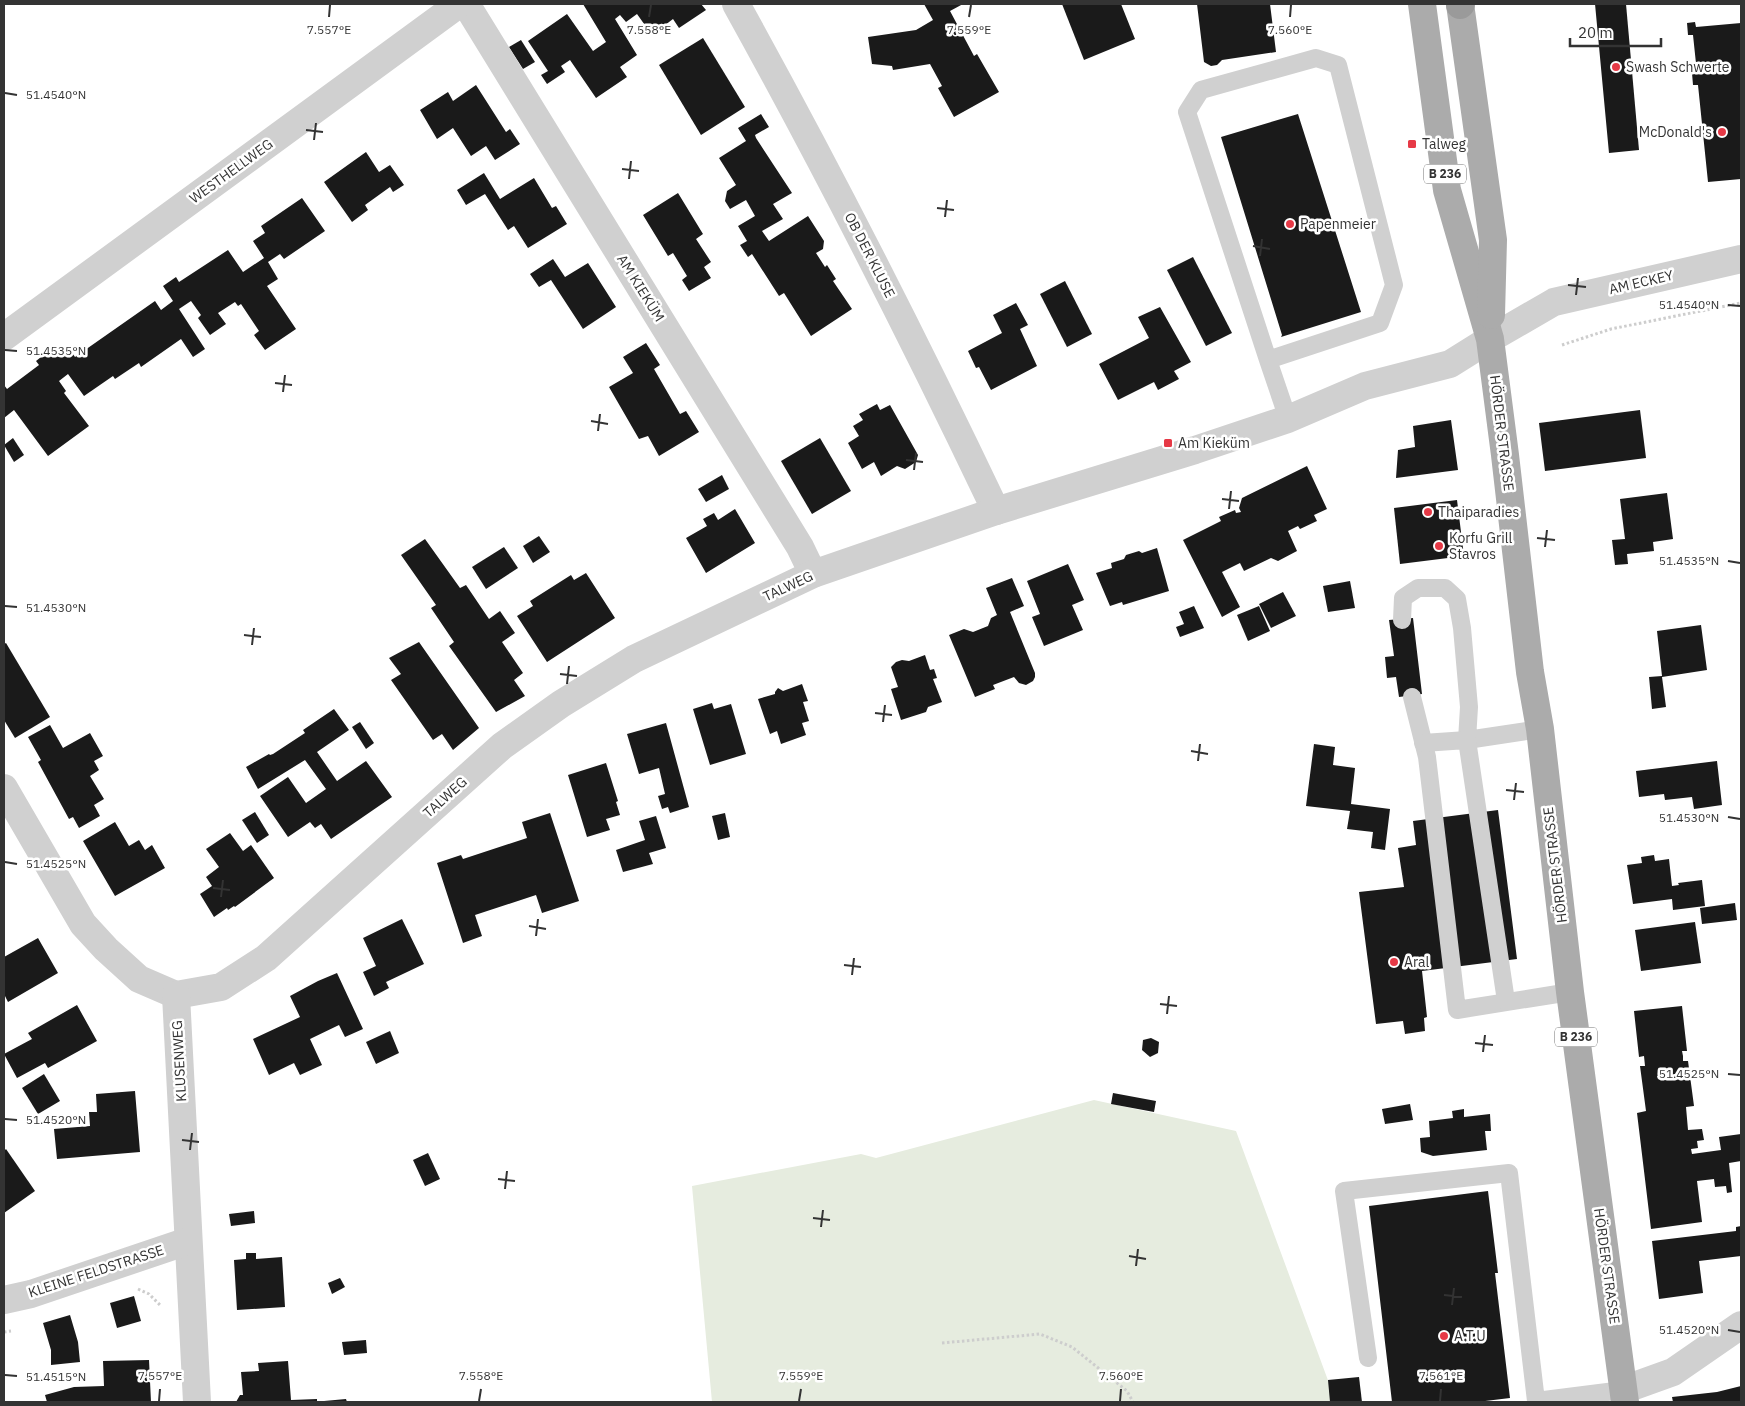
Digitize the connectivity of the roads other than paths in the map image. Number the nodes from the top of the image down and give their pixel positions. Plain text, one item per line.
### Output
1 (459, 4) edge
2 (466, 4) edge
3 (736, 4) edge
4 (1422, 4) edge
5 (1460, 4) edge
6 (1741, 259) edge
7 (4, 337) edge
8 (1490, 339) junction
9 (1268, 360) junction
10 (1288, 419) junction
11 (996, 511) junction
12 (814, 574) junction
13 (1402, 620) dead end
14 (1412, 697) dead end
15 (1540, 729) junction
16 (1467, 740) junction
17 (1423, 743) junction
18 (4, 788) edge
19 (1570, 992) junction
20 (176, 995) junction
21 (1506, 1001) junction
22 (188, 1242) junction
23 (4, 1300) edge
24 (1741, 1325) edge
25 (1368, 1358) dead end
26 (1624, 1396) edge
27 (197, 1402) edge

1 - 7 street, WESTHELLWEG
2 - 12 street, AM KIEKÜM
3 - 11 street, OB DER KLUSE
4 - 8 main road, HÖRDER STRASSE / B 236
5 - 8 main road, HÖRDER STRASSE / B 236
6 - 8 street, AM ECKEY
8 - 10 street, TALWEG
8 - 15 main road, HÖRDER STRASSE / B 236
9 - 9 lane
9 - 10 lane
10 - 11 street, TALWEG
11 - 12 street, TALWEG
12 - 20 street, TALWEG
13 - 16 lane
14 - 17 lane
15 - 16 lane
15 - 19 main road, HÖRDER STRASSE / B 236
16 - 17 lane
16 - 21 lane
17 - 21 lane
18 - 20 street
19 - 21 lane
19 - 26 main road, HÖRDER STRASSE / B 236
20 - 22 street, KLUSENWEG
22 - 23 street, KLEINE FELDSTRASSE
22 - 27 street, KLUSENWEG
24 - 26 street
25 - 26 lane

